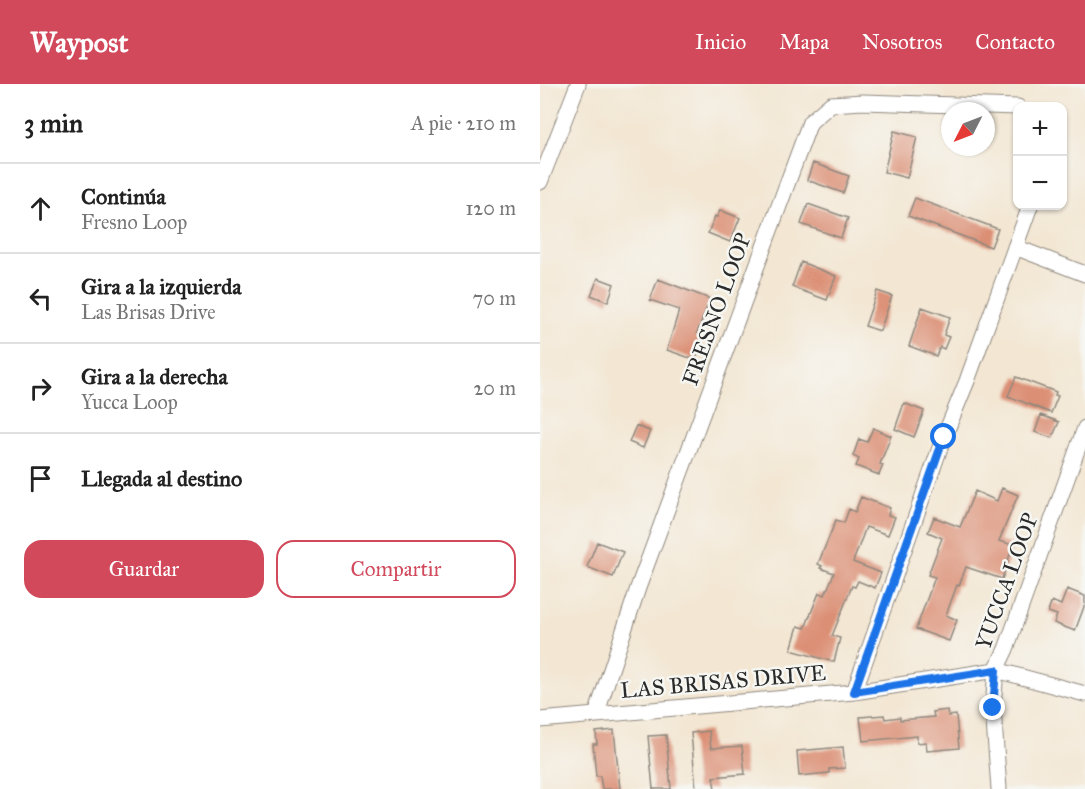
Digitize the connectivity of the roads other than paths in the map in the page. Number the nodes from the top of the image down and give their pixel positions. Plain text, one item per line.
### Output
1 (578, 84) edge
2 (1013, 107) edge
3 (540, 182) edge
4 (1029, 210) edge
5 (1015, 247) junction
6 (1085, 274) edge
7 (1085, 428) edge
8 (996, 670) junction
9 (854, 692) junction
10 (1085, 694) edge
11 (596, 715) junction
12 (540, 720) edge
13 (999, 789) edge

1 - 3 street
2 - 11 street, FRESNO LOOP
4 - 5 street
5 - 6 street
5 - 9 street
7 - 8 street, YUCCA LOOP
8 - 9 street, LAS BRISAS DRIVE
8 - 10 street, LAS BRISAS DRIVE
8 - 13 street, YUCCA LOOP
9 - 11 street, LAS BRISAS DRIVE
11 - 12 street, LAS BRISAS DRIVE

